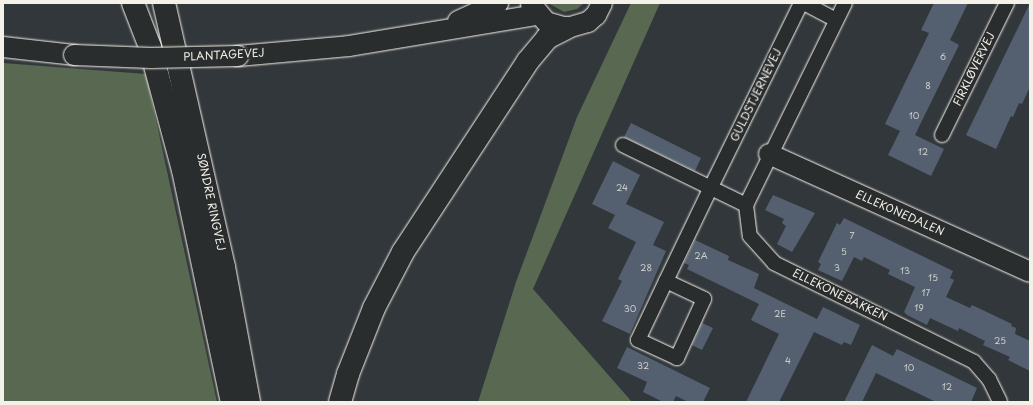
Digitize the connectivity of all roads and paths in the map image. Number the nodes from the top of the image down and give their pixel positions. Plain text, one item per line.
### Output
1 (133, 3) edge
2 (164, 3) edge
3 (498, 3) edge
4 (602, 3) edge
5 (800, 3) edge
6 (804, 3) edge
7 (845, 3) edge
8 (1007, 3) edge
9 (534, 9) edge
10 (836, 20) junction
11 (444, 28) junction
12 (566, 28) junction
13 (3, 47) edge
14 (942, 135) dead end
15 (623, 146) dead end
16 (769, 154) junction
17 (711, 187) junction
18 (746, 205) junction
19 (1030, 272) edge
20 (666, 281) junction
21 (232, 402) edge
22 (249, 402) edge
23 (340, 402) edge
24 (1000, 402) edge

1 - 21 main road
2 - 22 main road, SØNDRE RINGVEJ
3 - 11 street, PLANTAGEVEJ
4 - 12 street
5 - 17 street, GULDSTJERNEVEJ
6 - 10 street
7 - 10 street
8 - 14 street, FIRKLØVERVEJ
9 - 11 street, PLANTAGEVEJ
9 - 12 street
10 - 16 street
11 - 13 street, PLANTAGEVEJ, bridge
12 - 23 main road
15 - 17 street
16 - 18 street
16 - 19 street, ELLEKONEDALEN
17 - 18 street
17 - 20 street, GULDSTJERNEVEJ
18 - 24 street, ELLEKONEBAKKEN
20 - 20 street, GULDSTJERNEVEJ

